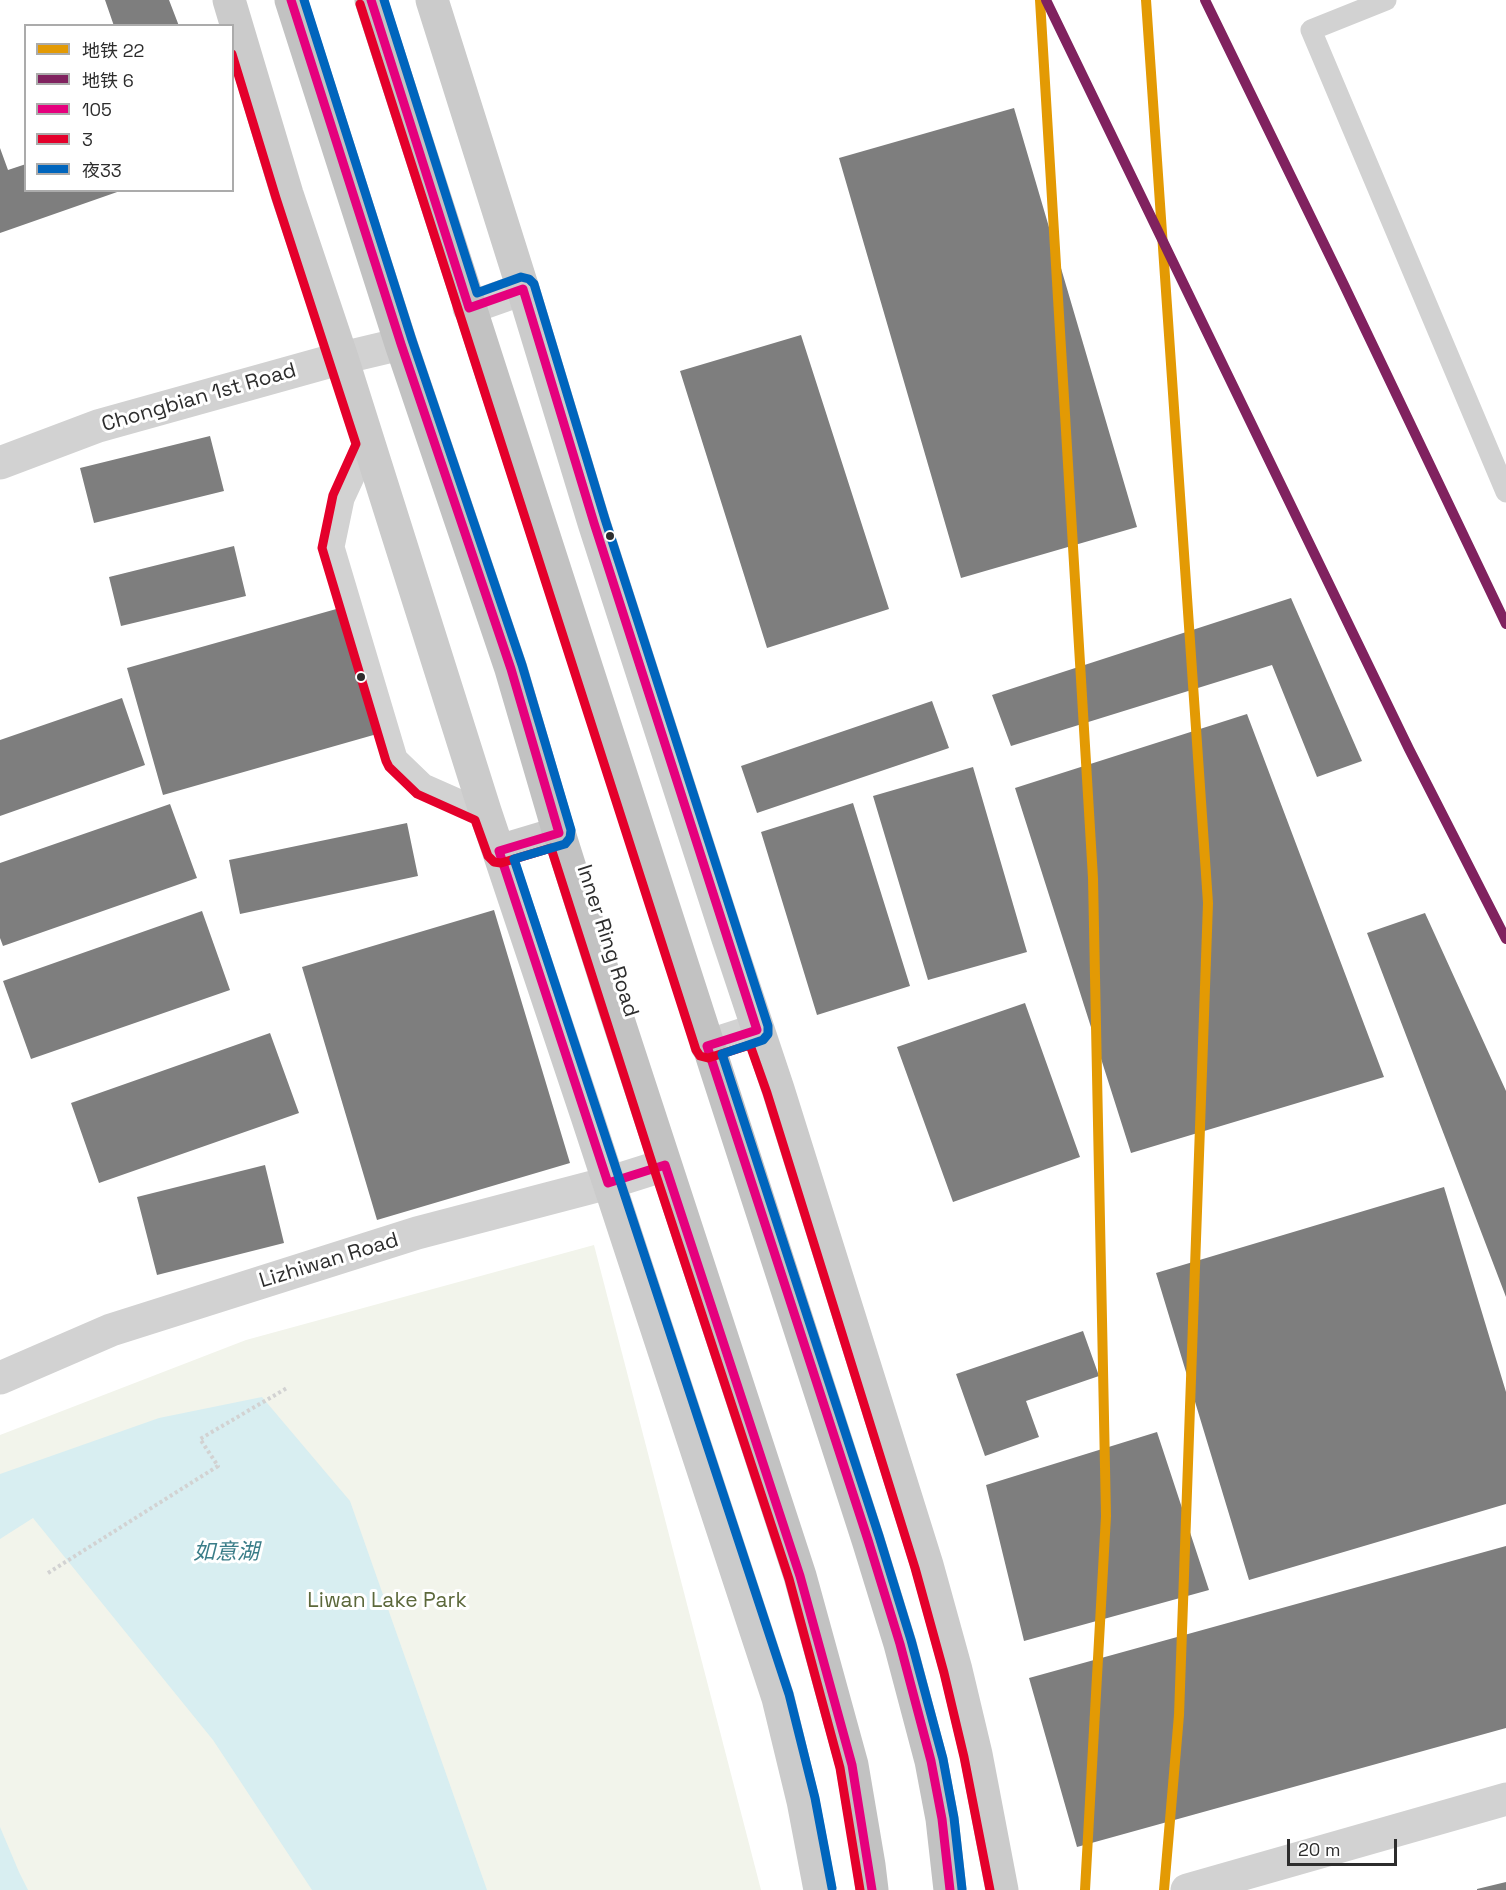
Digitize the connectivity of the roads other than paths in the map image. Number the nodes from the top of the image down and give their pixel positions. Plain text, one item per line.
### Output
1 (229, 0) edge
2 (291, 0) edge
3 (307, 0) edge
4 (370, 0) edge
5 (432, 0) edge
6 (1386, 0) edge
7 (523, 289) junction
8 (470, 308) junction
9 (401, 344) junction
10 (342, 358) junction
11 (369, 445) junction
12 (0, 462) edge
13 (1506, 492) edge
14 (485, 811) junction
15 (559, 833) junction
16 (499, 851) junction
17 (757, 1030) junction
18 (708, 1046) junction
19 (665, 1165) junction
20 (608, 1183) junction
21 (0, 1378) edge
22 (1506, 1799) edge
23 (820, 1890) edge
24 (872, 1890) edge
25 (877, 1890) edge
26 (944, 1890) edge
27 (950, 1890) edge
28 (1002, 1890) edge
29 (1187, 1890) edge

1 - 10 main road
2 - 9 highway
3 - 25 highway, Inner Ring Road
4 - 8 highway
4 - 26 highway
5 - 7 main road
6 - 13 lane
7 - 8 street
7 - 17 main road
8 - 18 highway
9 - 10 street, Chongbian 1st Road
9 - 15 highway
10 - 11 main road
10 - 12 street, Chongbian 1st Road
11 - 14 main road
11 - 14 lane
14 - 16 main road
15 - 16 main road
15 - 19 highway
16 - 20 main road
17 - 18 street
17 - 28 main road
18 - 27 highway
19 - 20 street, Lizhiwan Road
19 - 24 highway
20 - 21 street, Lizhiwan Road
20 - 23 main road
22 - 29 street

